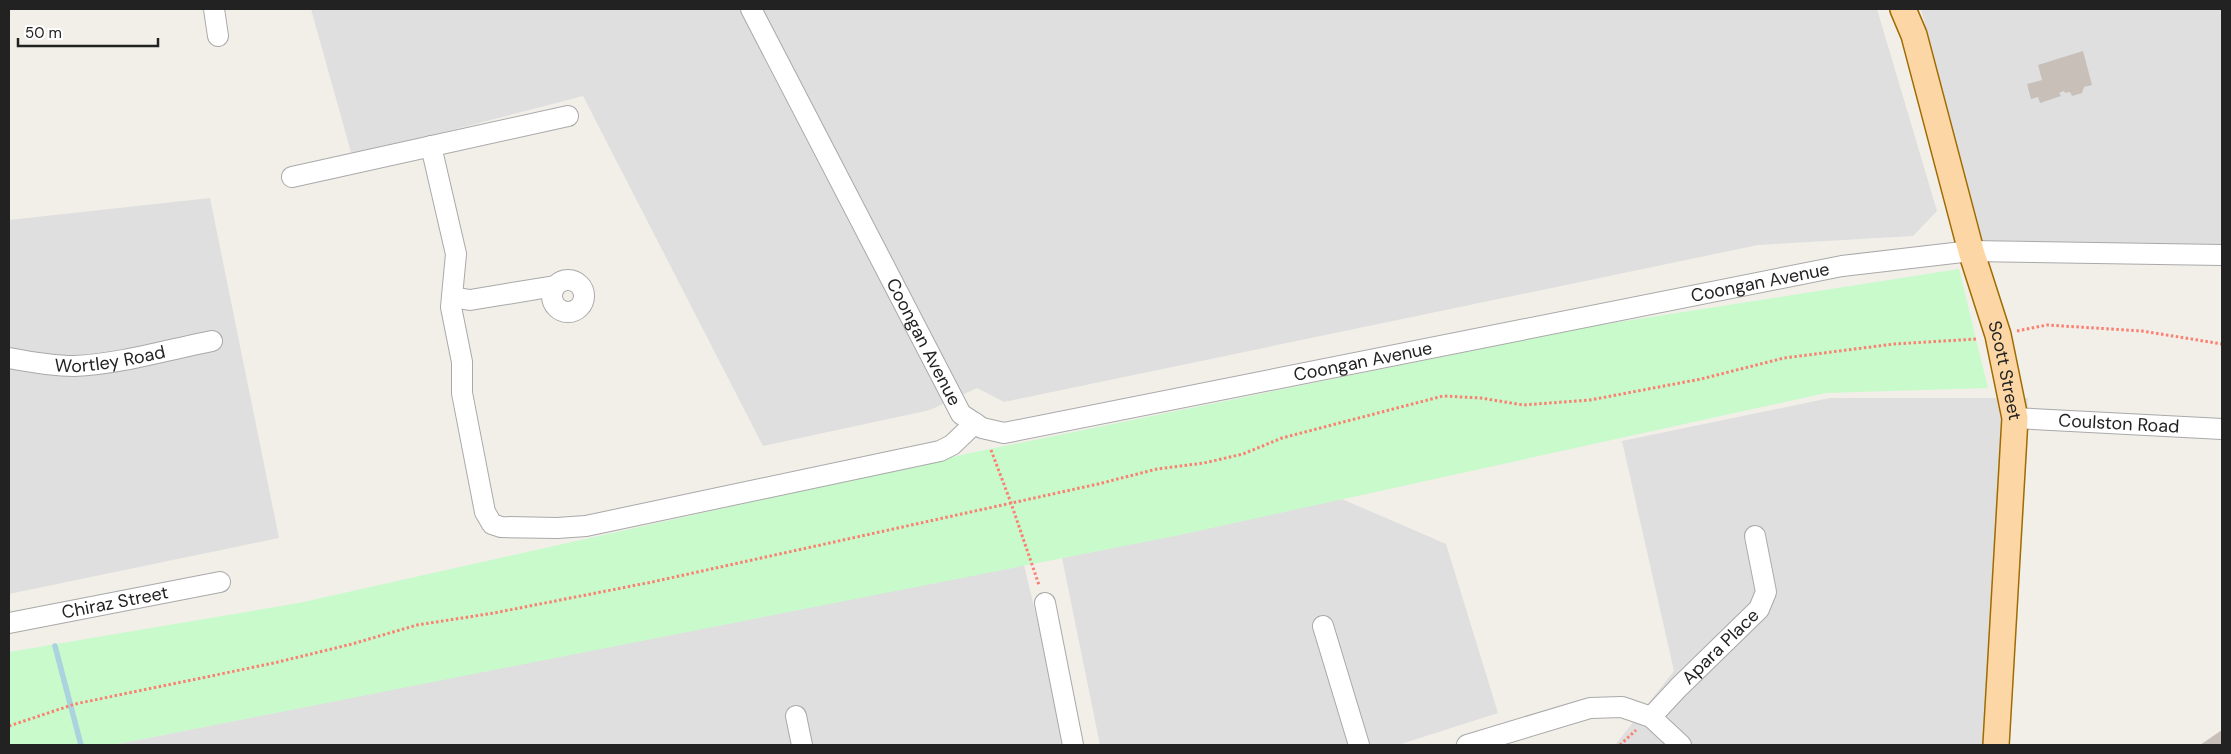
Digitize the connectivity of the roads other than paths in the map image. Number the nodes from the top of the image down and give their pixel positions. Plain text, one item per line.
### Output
1 (214, 9) edge
2 (751, 9) edge
3 (1904, 9) edge
4 (218, 36) dead end
5 (568, 116) dead end
6 (432, 146) junction
7 (292, 178) dead end
8 (1971, 250) junction
9 (2222, 255) edge
10 (555, 286) dead end
11 (452, 297) junction
12 (212, 341) dead end
13 (9, 358) edge
14 (2015, 418) junction
15 (978, 426) junction
16 (2222, 429) edge
17 (1755, 536) dead end
18 (220, 582) dead end
19 (1045, 603) road end
20 (9, 623) edge
21 (1323, 626) dead end
22 (796, 716) dead end
23 (1652, 717) junction
24 (802, 745) edge
25 (1074, 745) edge
26 (1359, 745) edge
27 (1467, 745) edge
28 (1681, 745) edge
29 (1996, 745) edge

1 - 4 street
2 - 15 street, Coongan Avenue
3 - 8 main road, Scott Street
5 - 6 street
6 - 7 street
6 - 11 street
8 - 9 street, Coongan Avenue
8 - 14 main road, Scott Street
8 - 15 street, Coongan Avenue
10 - 11 street
11 - 15 street
12 - 13 street, Wortley Road
14 - 16 street, Coulston Road
14 - 29 main road, Scott Street
17 - 23 street, Apara Place
18 - 20 street, Chiraz Street
19 - 25 street
21 - 26 street
22 - 24 street
23 - 27 street
23 - 28 street

